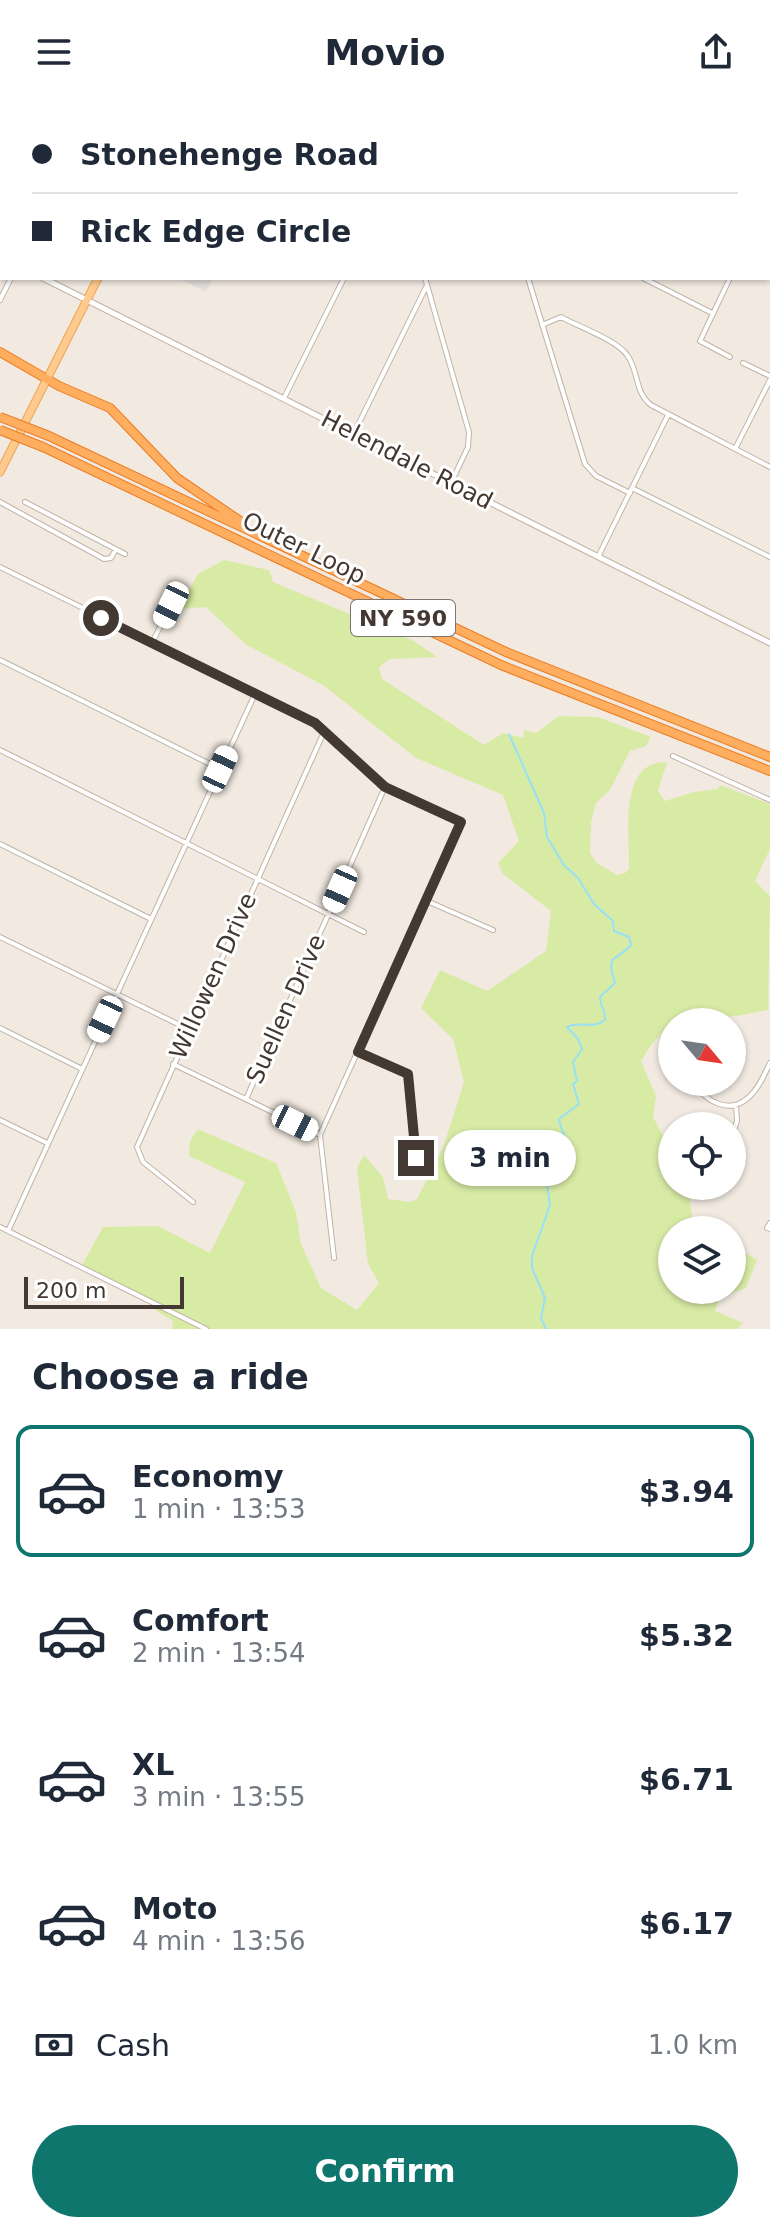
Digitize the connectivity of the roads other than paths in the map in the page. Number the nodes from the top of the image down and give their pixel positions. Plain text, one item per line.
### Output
1 (10, 280) edge
2 (47, 280) edge
3 (97, 280) edge
4 (343, 280) edge
5 (426, 280) edge
6 (529, 280) edge
7 (647, 280) edge
8 (729, 280) edge
9 (427, 285) junction
10 (0, 300) edge
11 (87, 300) junction
12 (712, 313) junction
13 (542, 325) junction
14 (0, 352) edge
15 (730, 357) dead end
16 (743, 363) dead end
17 (770, 378) edge
18 (46, 379) junction
19 (284, 398) junction
20 (668, 415) junction
21 (0, 417) edge
22 (0, 430) edge
23 (353, 434) junction
24 (735, 449) junction
25 (770, 467) edge
26 (0, 472) edge
27 (451, 483) junction
28 (631, 491) junction
29 (0, 502) edge
30 (23, 513) junction
31 (270, 541) junction
32 (116, 549) junction
33 (125, 554) dead end
34 (598, 557) junction
35 (770, 557) edge
36 (0, 567) edge
37 (171, 605) dead end
38 (152, 643) junction
39 (770, 643) edge
40 (0, 660) edge
41 (255, 694) junction
42 (324, 732) junction
43 (0, 750) edge
44 (770, 754) edge
45 (673, 756) dead end
46 (220, 769) junction
47 (770, 771) edge
48 (385, 787) junction
49 (770, 800) edge
50 (0, 844) edge
51 (185, 844) junction
52 (257, 879) junction
53 (427, 901) junction
54 (329, 915) junction
55 (151, 919) junction
56 (493, 930) dead end
57 (364, 932) dead end
58 (0, 937) edge
59 (116, 994) junction
60 (0, 1028) edge
61 (189, 1030) junction
62 (358, 1052) junction
63 (770, 1063) edge
64 (173, 1064) junction
65 (82, 1069) junction
66 (705, 1096) edge
67 (246, 1099) junction
68 (736, 1105) junction
69 (736, 1112) edge
70 (0, 1120) edge
71 (320, 1135) junction
72 (47, 1143) junction
73 (416, 1158) dead end
74 (193, 1202) dead end
75 (770, 1223) edge
76 (0, 1227) edge
77 (770, 1229) edge
78 (8, 1231) junction
79 (334, 1258) dead end
80 (206, 1329) edge

1 - 10 street
2 - 11 street, Helendale Road
3 - 11 main road
4 - 19 street
5 - 9 street
6 - 13 street
7 - 12 street
8 - 12 street
9 - 23 street
9 - 27 street
11 - 18 main road
11 - 19 street, Helendale Road
12 - 15 street
13 - 20 street
13 - 28 street
14 - 18 highway
16 - 17 street
17 - 24 street
18 - 26 main road
18 - 31 highway
19 - 23 street, Helendale Road
20 - 24 street
20 - 28 street
21 - 31 highway, Outer Loop / NY 590, bridge
22 - 47 highway, Outer Loop / NY 590, bridge
23 - 27 street, Helendale Road
24 - 25 street
27 - 34 street, Helendale Road
28 - 34 street
28 - 35 street
29 - 30 street
30 - 32 street
30 - 32 street
31 - 44 highway, Outer Loop / NY 590
32 - 33 street
34 - 39 street, Helendale Road
36 - 38 street
37 - 38 street
38 - 41 street
40 - 46 street
41 - 42 street
41 - 46 street
42 - 48 street
42 - 52 street, Willowen Drive
43 - 51 street
45 - 49 street
46 - 51 street
48 - 53 street
48 - 54 street, Suellen Drive
50 - 55 street
51 - 52 street
51 - 55 street
52 - 54 street
52 - 61 street, Willowen Drive
53 - 56 street
53 - 62 street
54 - 57 street
54 - 67 street, Suellen Drive
55 - 59 street
58 - 59 street
59 - 61 street
59 - 65 street
60 - 65 street
61 - 64 street, Willowen Drive
62 - 71 street
62 - 73 street
63 - 68 street
64 - 67 street
64 - 74 street, Willowen Drive
65 - 72 street
66 - 68 street
67 - 71 street
68 - 69 street
70 - 72 street
71 - 79 street
72 - 78 street
75 - 77 street
76 - 78 street
78 - 80 street

